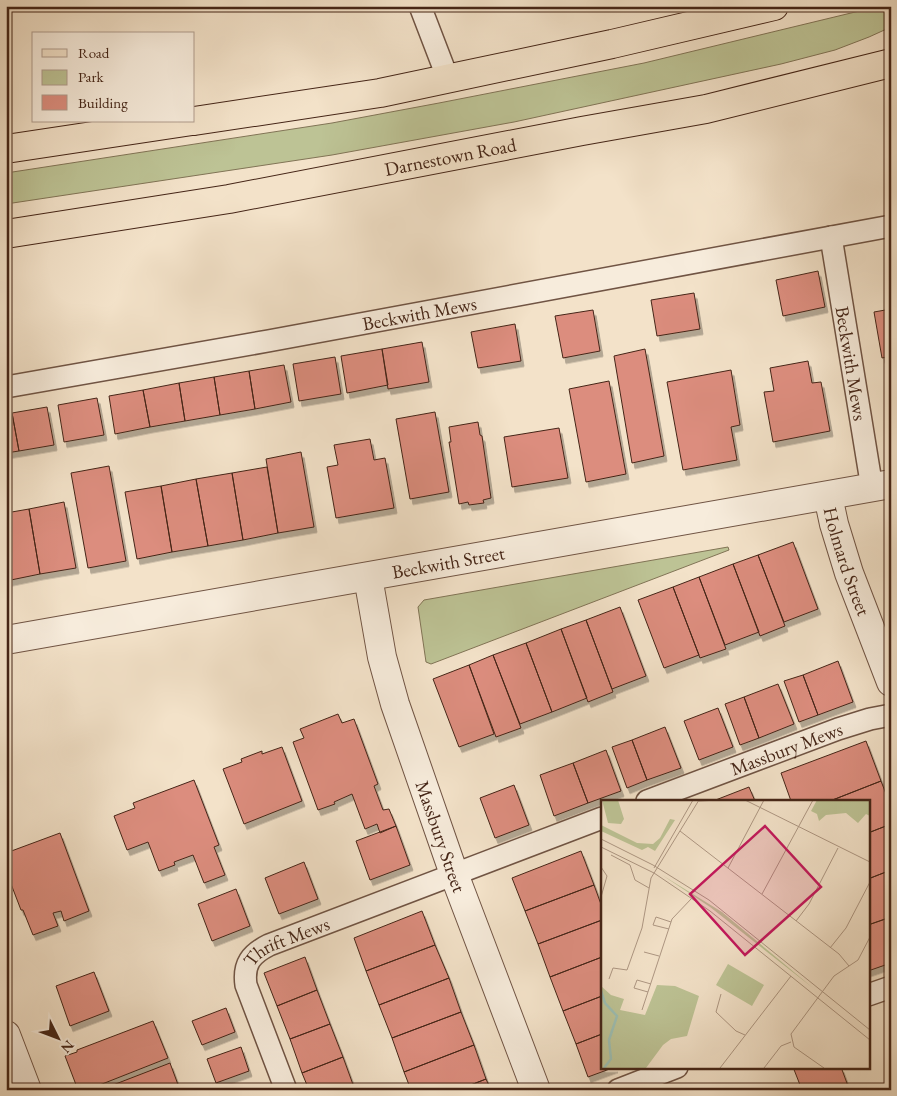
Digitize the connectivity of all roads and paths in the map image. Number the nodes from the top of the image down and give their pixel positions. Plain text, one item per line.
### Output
1 (420, 6) edge
2 (774, 6) edge
3 (891, 63) edge
4 (448, 79) junction
5 (195, 121) edge
6 (186, 122) edge
7 (6, 149) edge
8 (891, 226) edge
9 (6, 234) edge
10 (831, 237) junction
11 (6, 388) edge
12 (882, 486) edge
13 (828, 496) junction
14 (368, 577) junction
15 (6, 640) edge
16 (891, 682) edge
17 (891, 715) edge
18 (686, 794) edge
19 (653, 800) edge
20 (601, 818) edge
21 (454, 874) junction
22 (891, 987) edge
23 (870, 995) edge
24 (6, 1035) edge
25 (674, 1068) edge
26 (27, 1090) edge
27 (286, 1090) edge
28 (536, 1090) edge
29 (618, 1090) edge

1 - 4 lane
2 - 4 main road
3 - 9 main road, Darnestown Road
4 - 5 main road
6 - 7 main road
8 - 10 lane, Beckwith Mews
10 - 11 lane, Beckwith Mews
10 - 12 lane, Beckwith Mews
12 - 13 street, Beckwith Street
13 - 14 street, Beckwith Street
13 - 16 street, Holmard Street
14 - 15 street, Beckwith Street
14 - 21 street, Massbury Street
17 - 18 lane, Massbury Mews
18 - 19 lane, Massbury Mews
20 - 21 lane
21 - 27 lane, Thrift Mews
21 - 28 street, Massbury Street
22 - 23 lane
24 - 26 street
25 - 29 lane

